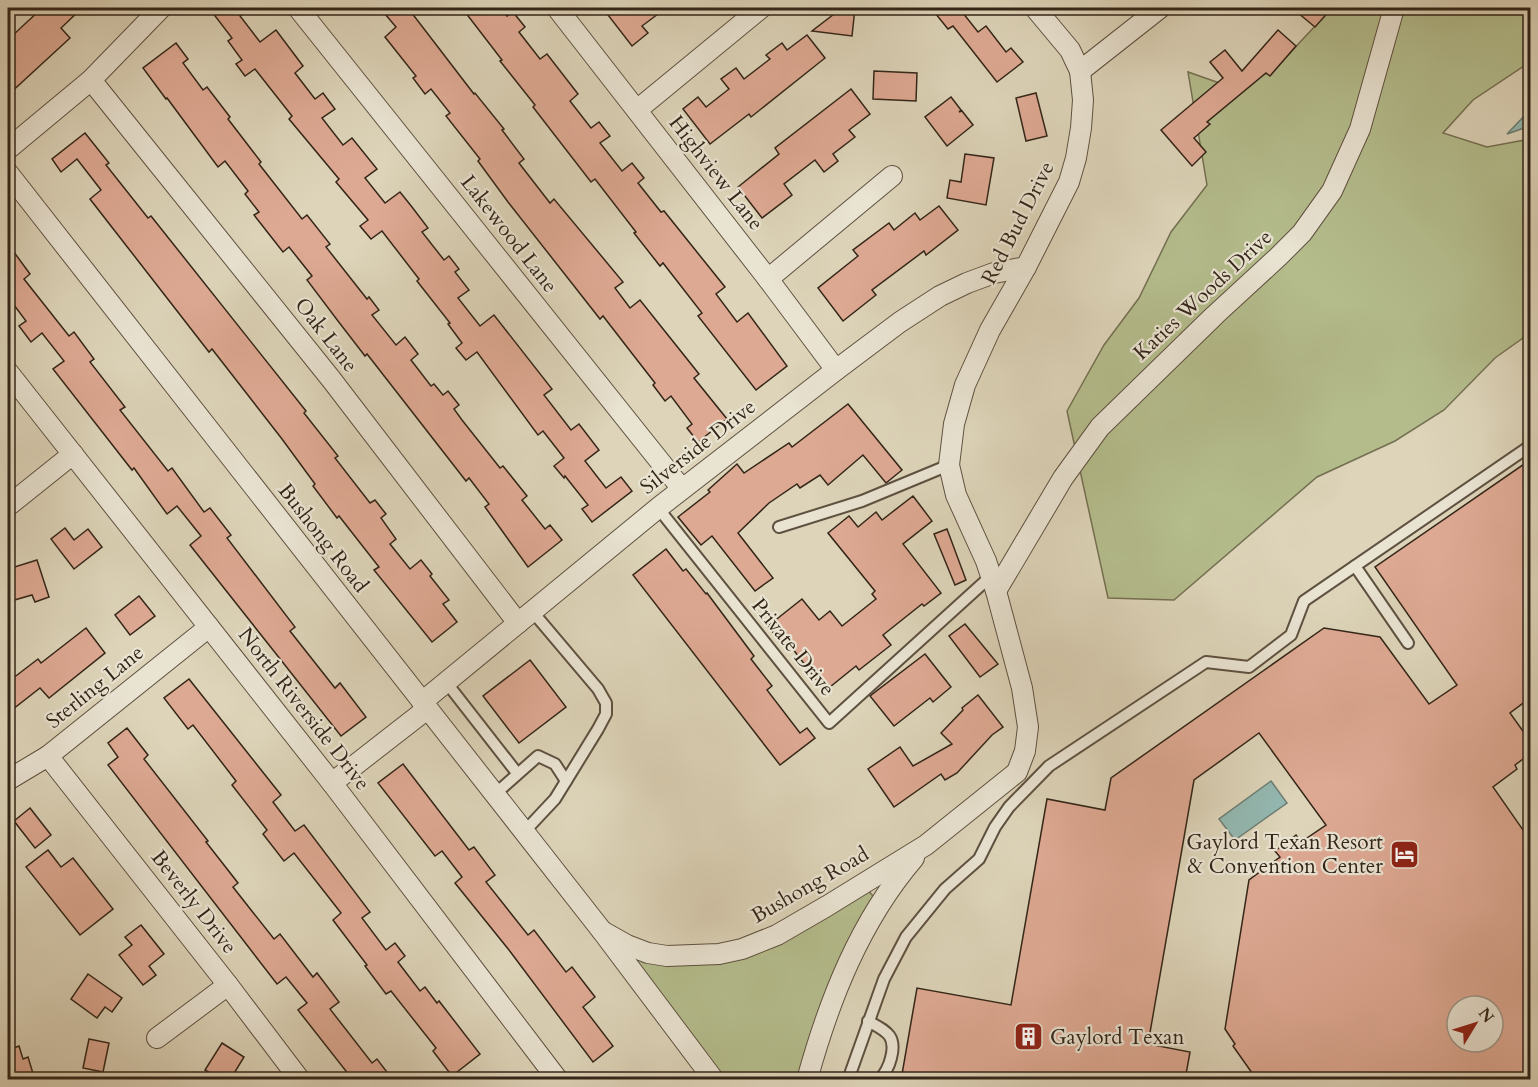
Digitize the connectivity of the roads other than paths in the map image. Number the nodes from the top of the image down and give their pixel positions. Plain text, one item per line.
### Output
1 (161, 8) edge
2 (298, 8) edge
3 (556, 8) edge
4 (761, 8) edge
5 (1035, 8) edge
6 (1160, 8) edge
7 (1394, 8) edge
8 (1080, 71) junction
9 (91, 80) junction
10 (637, 110) junction
11 (8, 149) edge
12 (8, 173) edge
13 (892, 176) dead end
14 (1026, 267) junction
15 (768, 279) junction
16 (836, 370) junction
17 (8, 372) edge
18 (1530, 446) edge
19 (73, 454) junction
20 (949, 465) junction
21 (682, 489) junction
22 (8, 506) edge
23 (658, 508) junction
24 (779, 527) dead end
25 (1355, 566) junction
26 (993, 584) junction
27 (525, 617) junction
28 (209, 627) junction
29 (1408, 643) dead end
30 (446, 682) junction
31 (424, 706) junction
32 (48, 756) junction
33 (1017, 772) joint
34 (517, 773) junction
35 (8, 780) edge
36 (566, 781) junction
37 (332, 783) junction
38 (494, 795) junction
39 (524, 832) junction
40 (926, 845) junction
41 (602, 931) junction
42 (228, 985) junction
43 (868, 1021) junction
44 (157, 1038) dead end
45 (300, 1080) edge
46 (558, 1080) edge
47 (714, 1080) edge
48 (807, 1080) edge
49 (848, 1080) edge
50 (879, 1080) edge

1 - 9 street
2 - 21 street, Lakewood Lane
3 - 10 street, Highview Lane
4 - 10 street
5 - 8 street, Red Bud Drive
6 - 8 street
7 - 26 street, Katies Woods Drive
8 - 14 street, Red Bud Drive
9 - 11 street
9 - 27 street, Oak Lane
10 - 15 street, Highview Lane
12 - 31 street, Bushong Road
13 - 15 street
14 - 16 street, Silverside Drive
14 - 20 street, Red Bud Drive
15 - 16 street, Highview Lane
16 - 21 street, Silverside Drive
17 - 19 street, North Riverside Drive
18 - 25 lane
19 - 22 street
19 - 28 street, North Riverside Drive
20 - 24 lane
20 - 26 street, Red Bud Drive
21 - 23 street, Silverside Drive
23 - 26 lane, Private Drive
23 - 27 street, Silverside Drive
25 - 29 lane
25 - 43 lane
26 - 33 street, Red Bud Drive
27 - 30 street, Silverside Drive
27 - 36 lane
28 - 32 street, Sterling Lane
28 - 37 street, North Riverside Drive
30 - 31 street, Silverside Drive
30 - 34 lane
31 - 37 street, Silverside Drive
31 - 38 street, Bushong Road
32 - 35 street, Sterling Lane
32 - 42 street, Beverly Drive
33 - 40 street, Bushong Road
34 - 36 lane
34 - 38 lane
36 - 39 lane
37 - 46 street, North Riverside Drive
38 - 39 street, Bushong Road
39 - 41 street, Bushong Road
40 - 41 street, Bushong Road
40 - 48 street
41 - 47 street, Bushong Road
42 - 44 street
42 - 45 street, Beverly Drive
43 - 49 lane
43 - 50 lane

